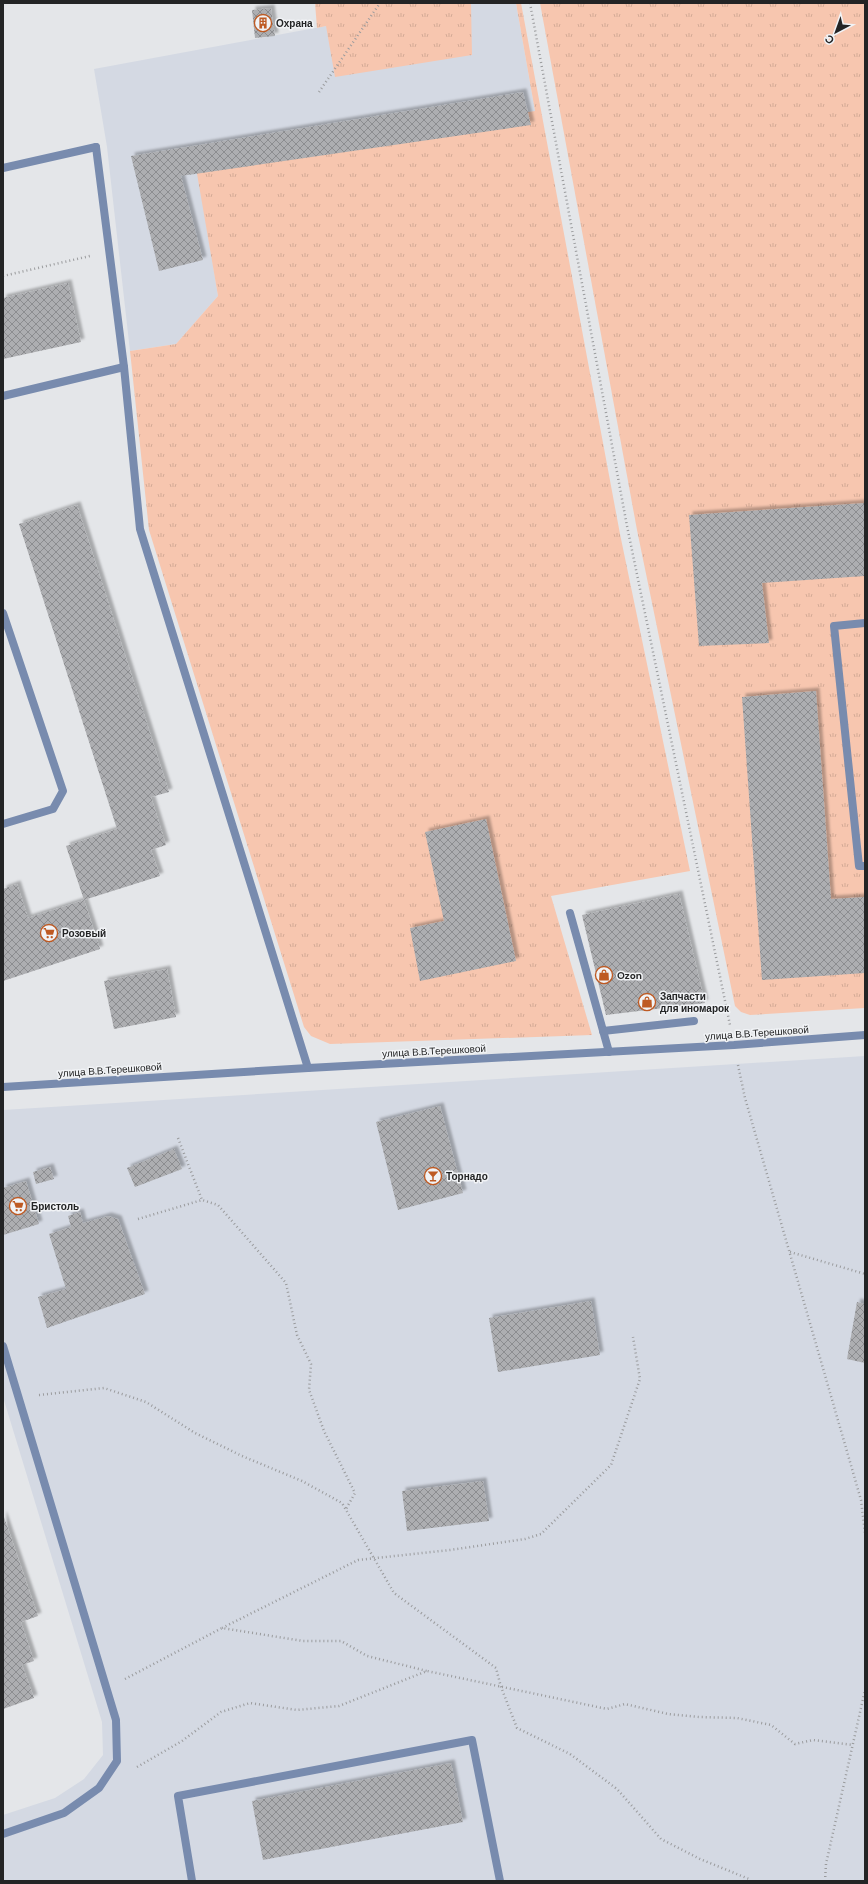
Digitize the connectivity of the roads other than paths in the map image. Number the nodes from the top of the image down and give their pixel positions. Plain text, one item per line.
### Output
1 (3, 168) edge
2 (124, 367) junction
3 (3, 396) edge
4 (3, 613) edge
5 (865, 623) edge
6 (3, 824) edge
7 (865, 866) edge
8 (570, 913) dead end
9 (694, 1021) dead end
10 (603, 1031) junction
11 (865, 1035) edge
12 (609, 1052) junction
13 (308, 1068) junction
14 (3, 1087) edge
15 (3, 1346) edge
16 (3, 1834) edge
17 (192, 1881) edge
18 (500, 1881) edge

1 - 2 street
2 - 3 street
2 - 13 street
4 - 6 street
5 - 7 street
8 - 10 street
9 - 10 street
10 - 12 street
11 - 12 street, улица В.В.Терешковой
12 - 13 street, улица В.В.Терешковой
13 - 14 street, улица В.В.Терешковой
15 - 16 street
17 - 18 street

